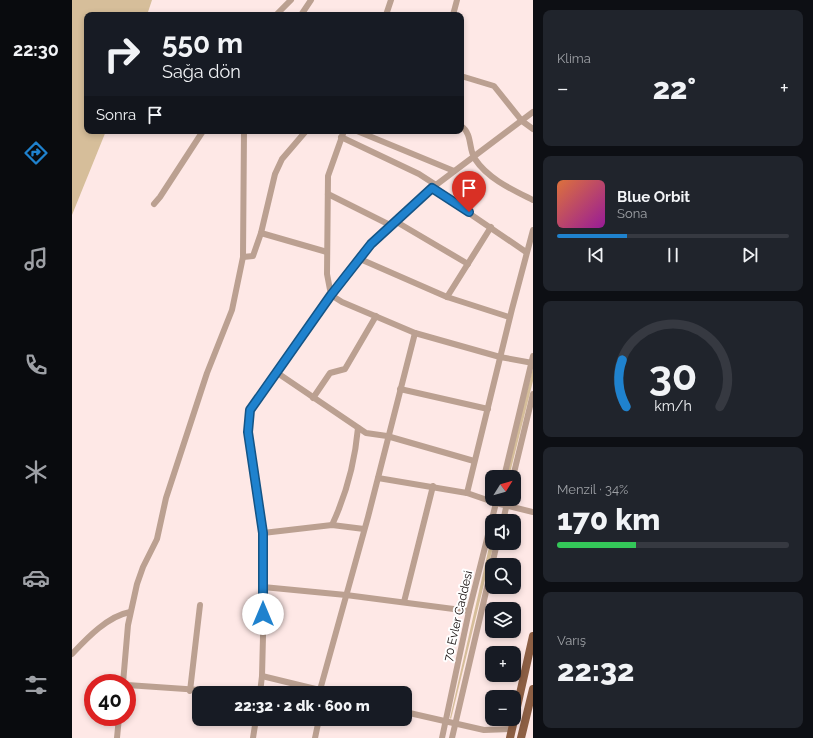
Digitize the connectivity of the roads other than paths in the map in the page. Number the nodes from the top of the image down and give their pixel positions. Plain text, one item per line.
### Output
1 (291, 0) edge
2 (311, 0) edge
3 (391, 0) edge
4 (457, 0) edge
5 (279, 12) edge
6 (303, 12) edge
7 (387, 12) edge
8 (454, 12) edge
9 (464, 77) edge
10 (533, 112) edge
11 (522, 121) junction
12 (464, 129) edge
13 (533, 129) edge
14 (201, 134) edge
15 (244, 134) edge
16 (304, 134) edge
17 (343, 134) edge
18 (364, 134) edge
19 (474, 158) junction
20 (454, 172) junction
21 (434, 186) junction
22 (328, 194) junction
23 (533, 200) edge
24 (154, 204) dead end
25 (393, 223) junction
26 (491, 227) junction
27 (533, 230) edge
28 (261, 233) junction
29 (327, 252) junction
30 (526, 252) junction
31 (243, 257) junction
32 (360, 259) junction
33 (468, 264) junction
34 (331, 295) junction
35 (447, 297) junction
36 (376, 316) junction
37 (510, 317) junction
38 (415, 333) junction
39 (533, 356) edge
40 (500, 357) junction
41 (532, 363) edge
42 (276, 372) junction
43 (400, 389) junction
44 (533, 394) edge
45 (313, 398) junction
46 (488, 409) junction
47 (358, 428) junction
48 (388, 436) junction
49 (474, 461) junction
50 (506, 470) edge
51 (515, 470) edge
52 (378, 478) junction
53 (433, 486) junction
54 (467, 493) junction
55 (485, 498) edge
56 (496, 506) edge
57 (517, 506) edge
58 (533, 512) edge
59 (332, 525) junction
60 (364, 529) junction
61 (263, 533) junction
62 (263, 587) junction
63 (486, 594) edge
64 (346, 595) junction
65 (404, 602) junction
66 (200, 605) dead end
67 (469, 611) junction
68 (130, 612) junction
69 (533, 636) edge
70 (532, 645) edge
71 (72, 654) edge
72 (530, 663) edge
73 (124, 674) edge
74 (262, 676) junction
75 (136, 686) edge
76 (261, 686) edge
77 (303, 686) edge
78 (324, 686) edge
79 (533, 689) edge
80 (190, 691) joint
81 (412, 713) edge
82 (446, 720) junction
83 (456, 722) junction
84 (118, 726) edge
85 (255, 726) edge
86 (318, 726) edge
87 (512, 728) junction
88 (117, 738) edge
89 (253, 738) edge
90 (315, 738) edge
91 (442, 738) edge
92 (452, 738) edge
93 (510, 738) edge
94 (521, 738) edge

1 - 5 street
2 - 6 street
3 - 7 street
4 - 8 street
9 - 11 street
10 - 11 street
11 - 13 street
11 - 19 street
12 - 19 street
14 - 24 street
15 - 31 street
16 - 28 street
17 - 21 street
17 - 22 street
18 - 20 street
19 - 20 street
19 - 23 street
20 - 21 street
21 - 25 street
21 - 26 street
22 - 25 street
22 - 29 street
25 - 32 street
25 - 33 street
26 - 30 street
26 - 33 street
27 - 30 street
28 - 29 street
28 - 31 street
29 - 34 street
30 - 37 street
31 - 68 street
32 - 34 street
32 - 35 street
33 - 35 street
34 - 36 street
34 - 42 street
35 - 37 street
36 - 38 street
36 - 45 street
37 - 40 street
38 - 40 street
38 - 43 street
39 - 41 street
40 - 41 street
40 - 46 street
41 - 50 street
42 - 45 street
42 - 61 street
43 - 46 street
43 - 48 street
44 - 51 street
45 - 47 street
46 - 49 street
47 - 48 street
47 - 59 street
48 - 49 street
48 - 52 street
49 - 54 street
52 - 53 street
52 - 60 street
53 - 54 street
53 - 65 street
54 - 55 street
56 - 67 street, 70 Evler Caddesi
57 - 58 street
59 - 60 street
59 - 61 street
60 - 64 street
61 - 62 street
62 - 64 street
62 - 74 street
63 - 83 street, 70 Evler Caddesi
64 - 65 street
64 - 78 street
65 - 67 street
66 - 80 street
67 - 82 street, 70 Evler Caddesi
68 - 71 street
68 - 73 street
69 - 70 main road
70 - 72 main road
72 - 87 main road
74 - 76 street
74 - 77 street
75 - 80 street
79 - 94 main road
81 - 82 street
82 - 83 street
82 - 91 street, 70 Evler Caddesi
83 - 87 street
83 - 92 street, 70 Evler Caddesi
84 - 88 street
85 - 89 street
86 - 90 street
87 - 93 main road

